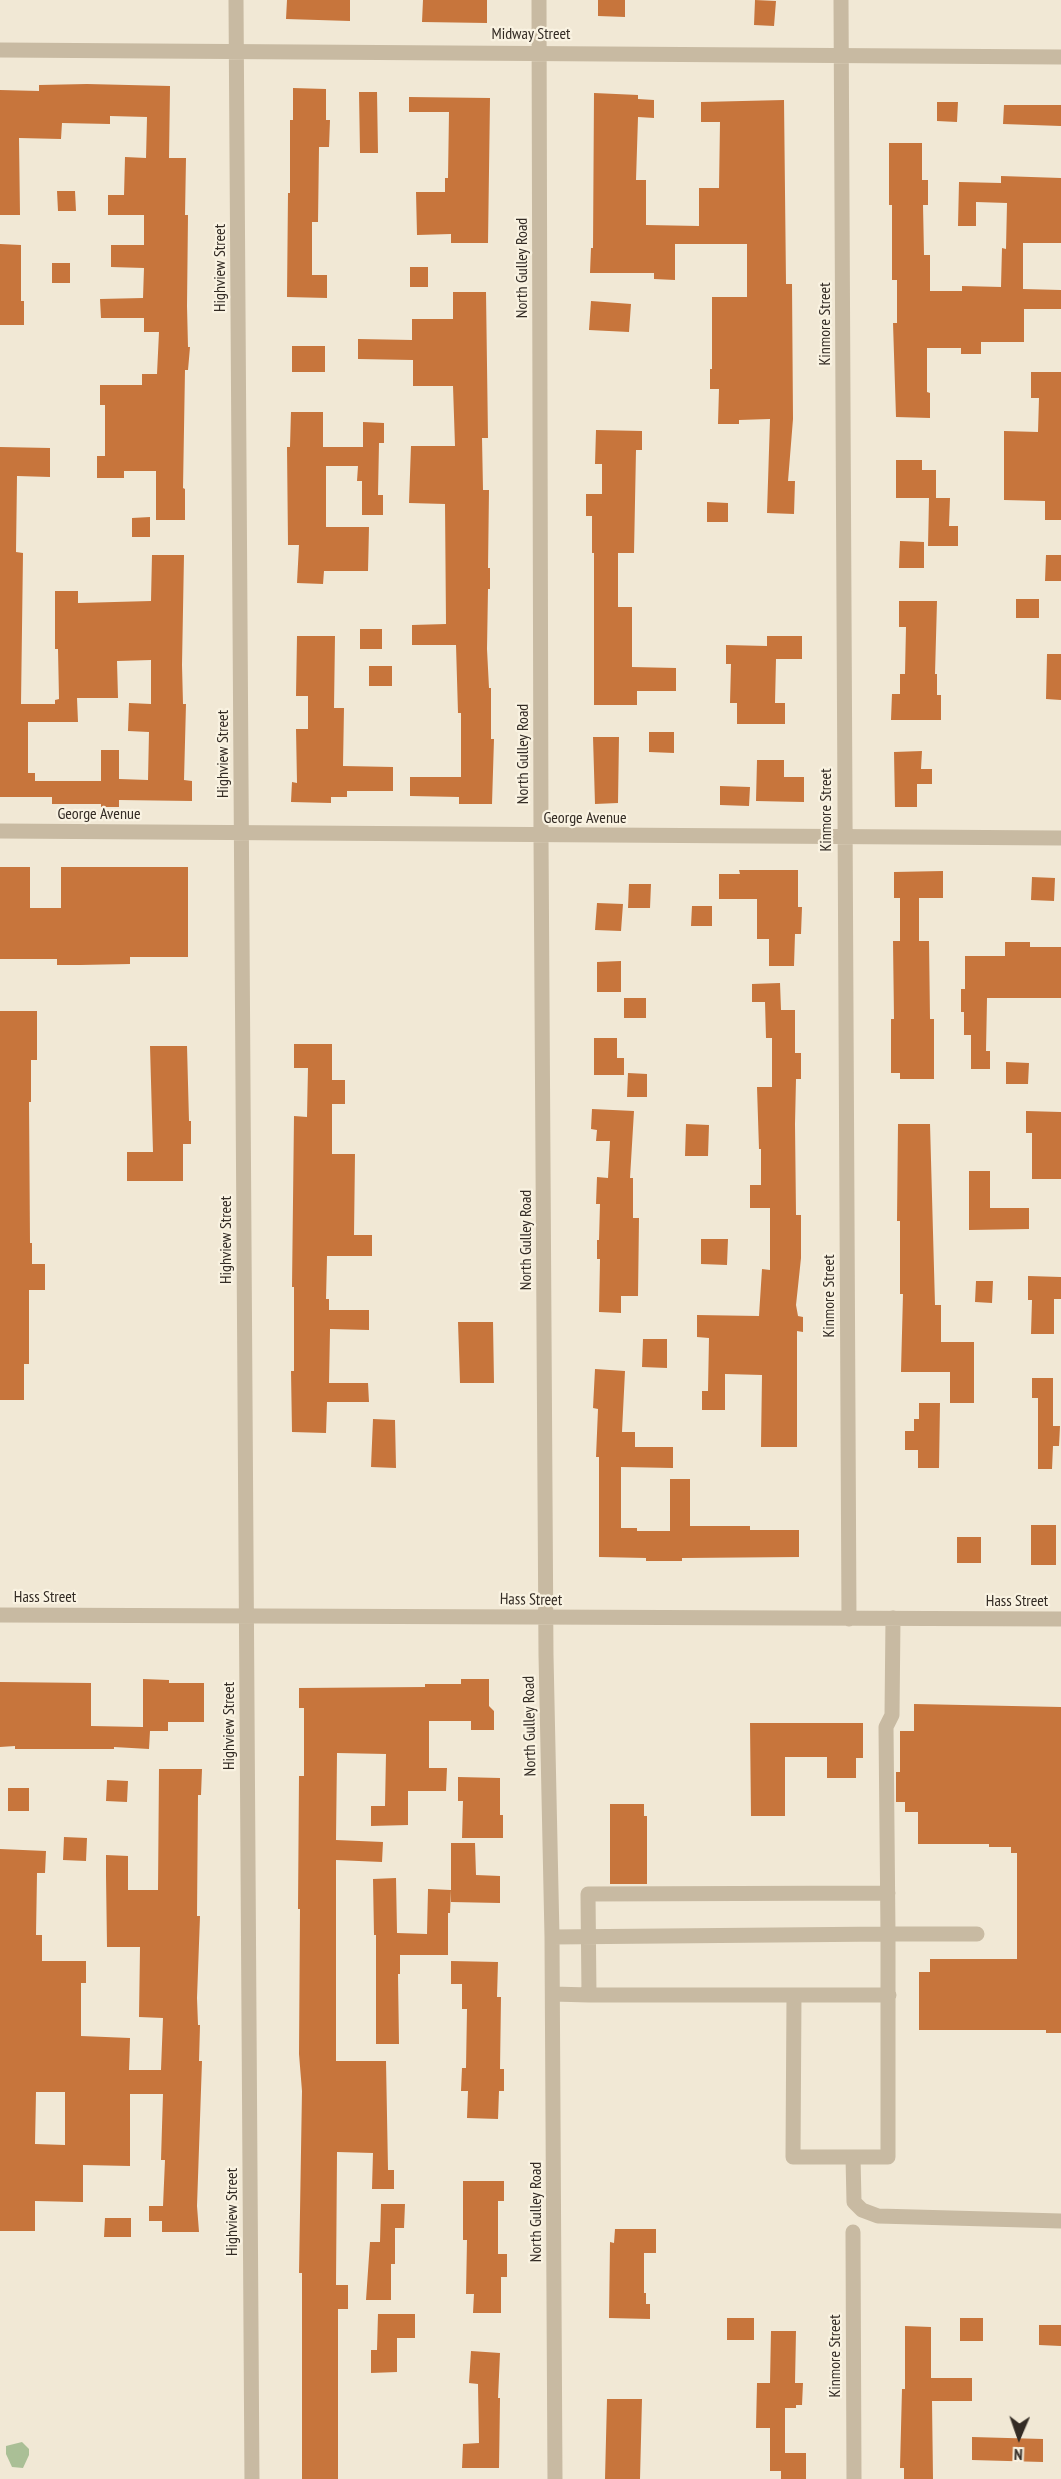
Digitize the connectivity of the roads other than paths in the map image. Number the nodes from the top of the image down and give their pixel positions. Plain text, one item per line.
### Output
1 (236, 0) edge
2 (539, 0) edge
3 (842, 0) edge
4 (0, 50) edge
5 (236, 51) junction
6 (539, 52) junction
7 (842, 55) junction
8 (1061, 57) edge
9 (0, 831) edge
10 (242, 833) junction
11 (541, 836) junction
12 (844, 837) junction
13 (1061, 838) edge
14 (0, 1615) edge
15 (247, 1616) junction
16 (546, 1618) junction
17 (893, 1618) junction
18 (849, 1619) junction
19 (1061, 1619) edge
20 (888, 1893) junction
21 (888, 1934) junction
22 (977, 1934) dead end
23 (588, 1935) junction
24 (552, 1937) junction
25 (553, 1994) junction
26 (589, 1995) junction
27 (794, 1995) junction
28 (889, 1995) junction
29 (853, 2157) junction
30 (1061, 2222) edge
31 (853, 2232) dead end
32 (252, 2479) edge
33 (555, 2479) edge
34 (854, 2479) edge

1 - 5 street, Highview Street
2 - 6 street, North Gulley Road
3 - 7 street, Kinmore Street
4 - 5 street, Midway Street
5 - 6 street, Midway Street
5 - 10 street, Highview Street
6 - 7 street, Midway Street
6 - 11 street, North Gulley Road
7 - 8 street, Midway Street
7 - 12 street, Kinmore Street
9 - 10 street, George Avenue
10 - 11 street, George Avenue
10 - 15 street, Highview Street
11 - 12 street, George Avenue
11 - 16 street, North Gulley Road
12 - 13 street, George Avenue
12 - 18 street, Kinmore Street
14 - 15 street, Hass Street
15 - 16 street, Hass Street
15 - 32 street, Highview Street
16 - 18 street, Hass Street
16 - 24 street, North Gulley Road
17 - 18 street, Hass Street
17 - 19 street, Hass Street
17 - 20 street
20 - 21 street
20 - 23 street
21 - 22 street
21 - 23 street
21 - 28 street
23 - 24 street
23 - 26 street
24 - 25 street, North Gulley Road
25 - 26 street
25 - 33 street, North Gulley Road
26 - 27 street
27 - 28 street
27 - 29 street
28 - 29 street
29 - 30 street
31 - 34 street, Kinmore Street

